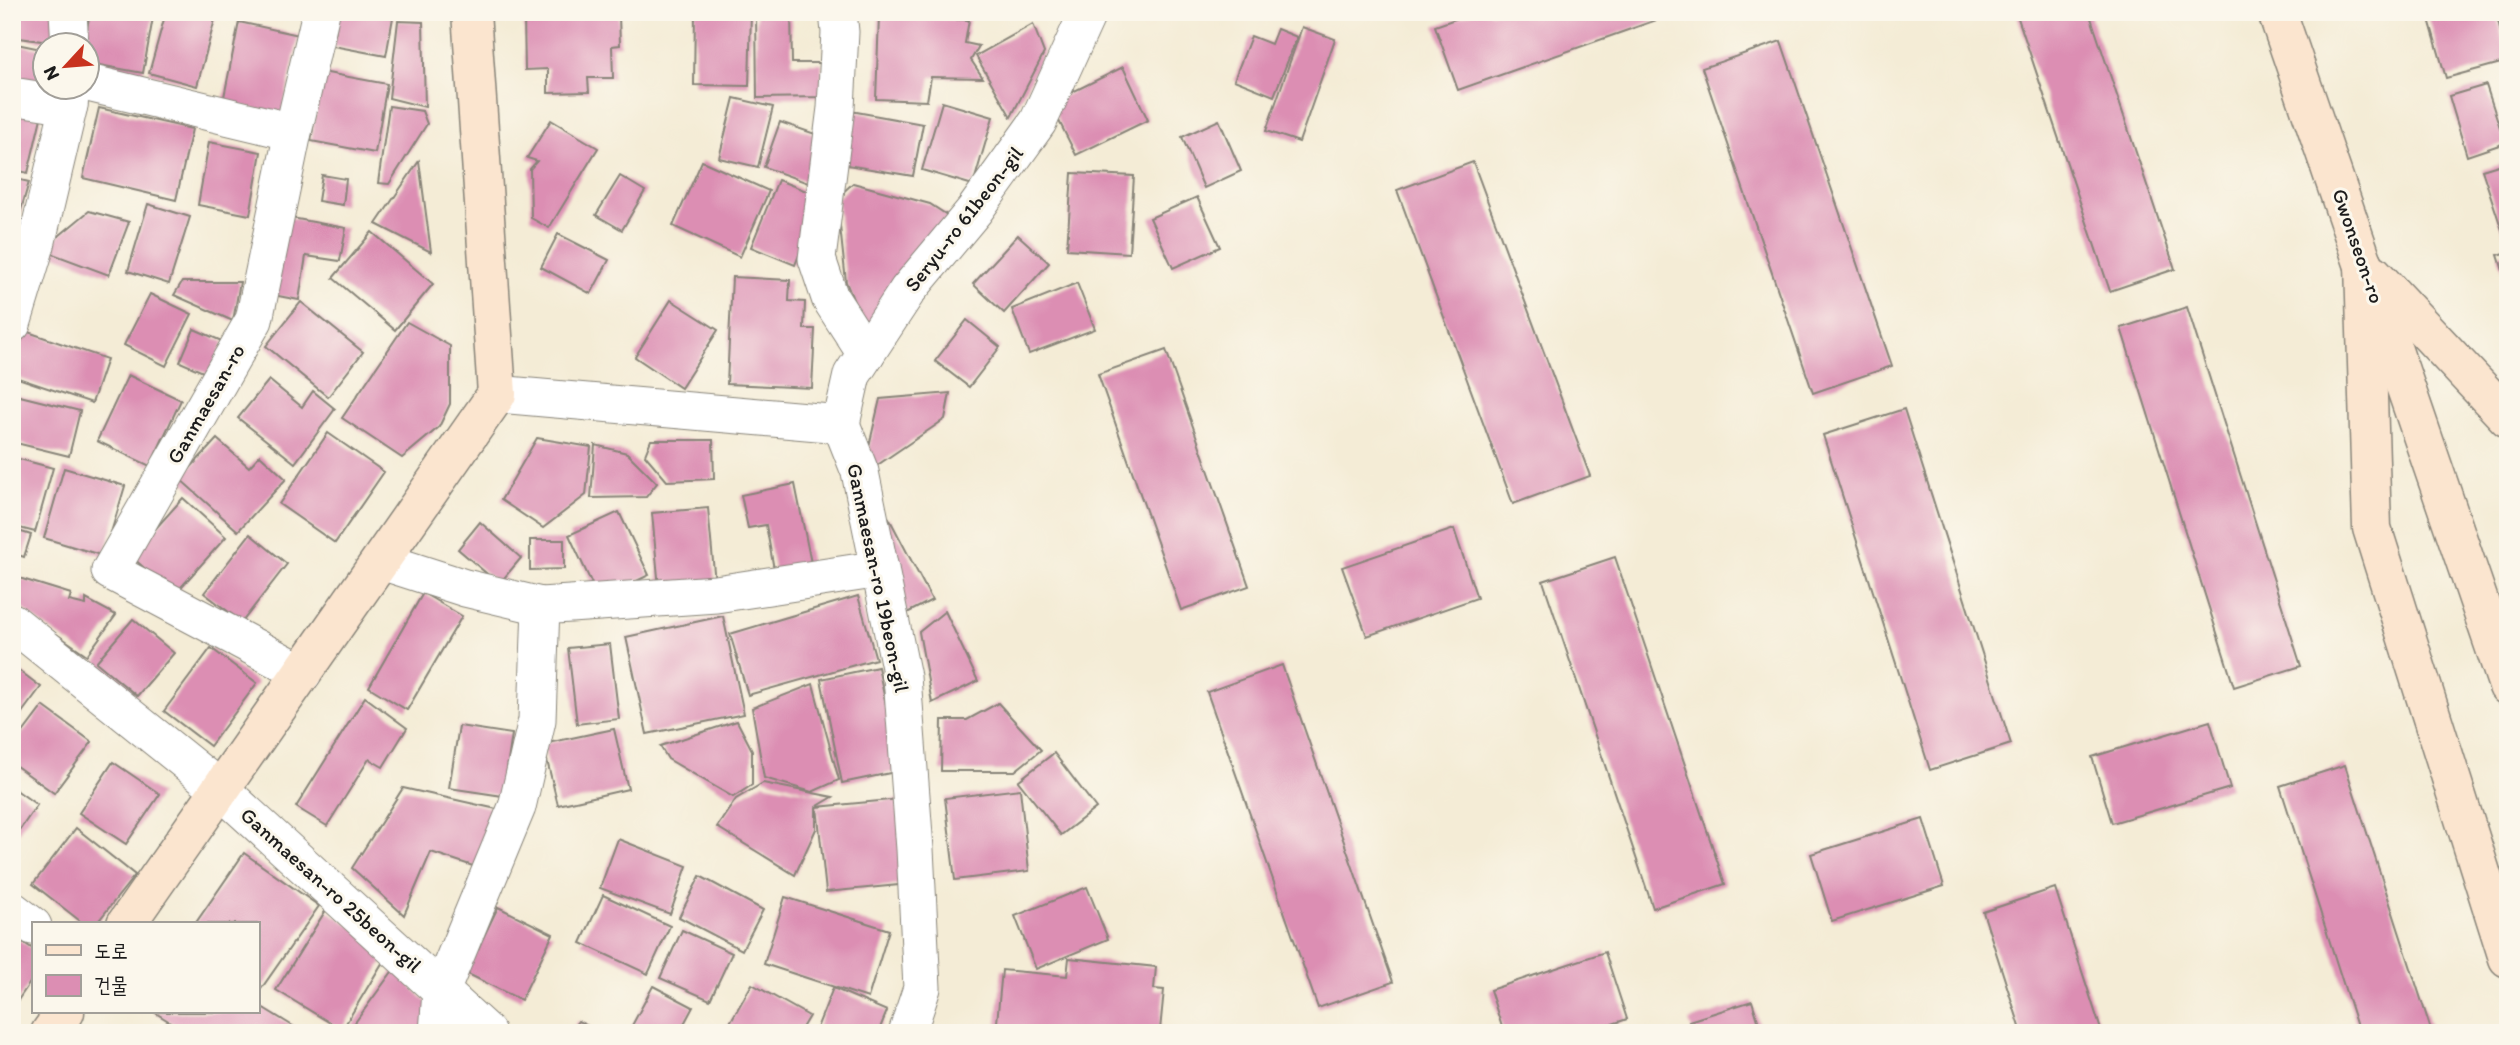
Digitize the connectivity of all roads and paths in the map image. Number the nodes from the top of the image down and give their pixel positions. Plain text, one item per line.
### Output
1 (68, 12) edge
2 (321, 12) edge
3 (471, 12) edge
4 (838, 12) edge
5 (1088, 12) edge
6 (2277, 12) edge
7 (69, 32) edge
8 (32, 95) edge
9 (12, 96) edge
10 (102, 97) edge
11 (73, 102) edge
12 (293, 132) junction
13 (2364, 264) junction
14 (12, 324) edge
15 (866, 354) junction
16 (497, 394) junction
17 (2508, 418) edge
18 (841, 424) junction
19 (381, 561) junction
20 (880, 569) junction
21 (541, 606) junction
22 (12, 622) edge
23 (303, 673) junction
24 (2508, 685) edge
25 (221, 790) junction
26 (12, 910) edge
27 (127, 922) edge
28 (32, 925) edge
29 (2508, 958) edge
30 (441, 990) junction
31 (64, 1014) edge
32 (50, 1033) edge
33 (438, 1033) edge
34 (487, 1033) edge
35 (907, 1033) edge

1 - 7 street
2 - 12 street, Ganmaesan-ro
3 - 16 main road
4 - 15 street
5 - 15 street, Seryu-ro 61beon-gil
6 - 13 main road, Gwonseon-ro
8 - 9 street
10 - 12 street
11 - 14 street
12 - 23 street, Ganmaesan-ro
13 - 17 main road
13 - 24 main road, Gwonseon-ro
13 - 29 main road
15 - 18 street, Seryu-ro 61beon-gil
16 - 18 street
16 - 19 main road
18 - 20 street, Ganmaesan-ro 19beon-gil
19 - 21 street
19 - 23 main road
20 - 21 street
20 - 35 street, Ganmaesan-ro 19beon-gil
21 - 30 street, Ganmaesan-ro 25beon-gil
22 - 25 street, Ganmaesan-ro 25beon-gil
23 - 25 main road
25 - 27 main road
25 - 30 street, Ganmaesan-ro 25beon-gil
26 - 28 street
30 - 33 street
30 - 34 street, Ganmaesan-ro 25beon-gil
31 - 32 main road

